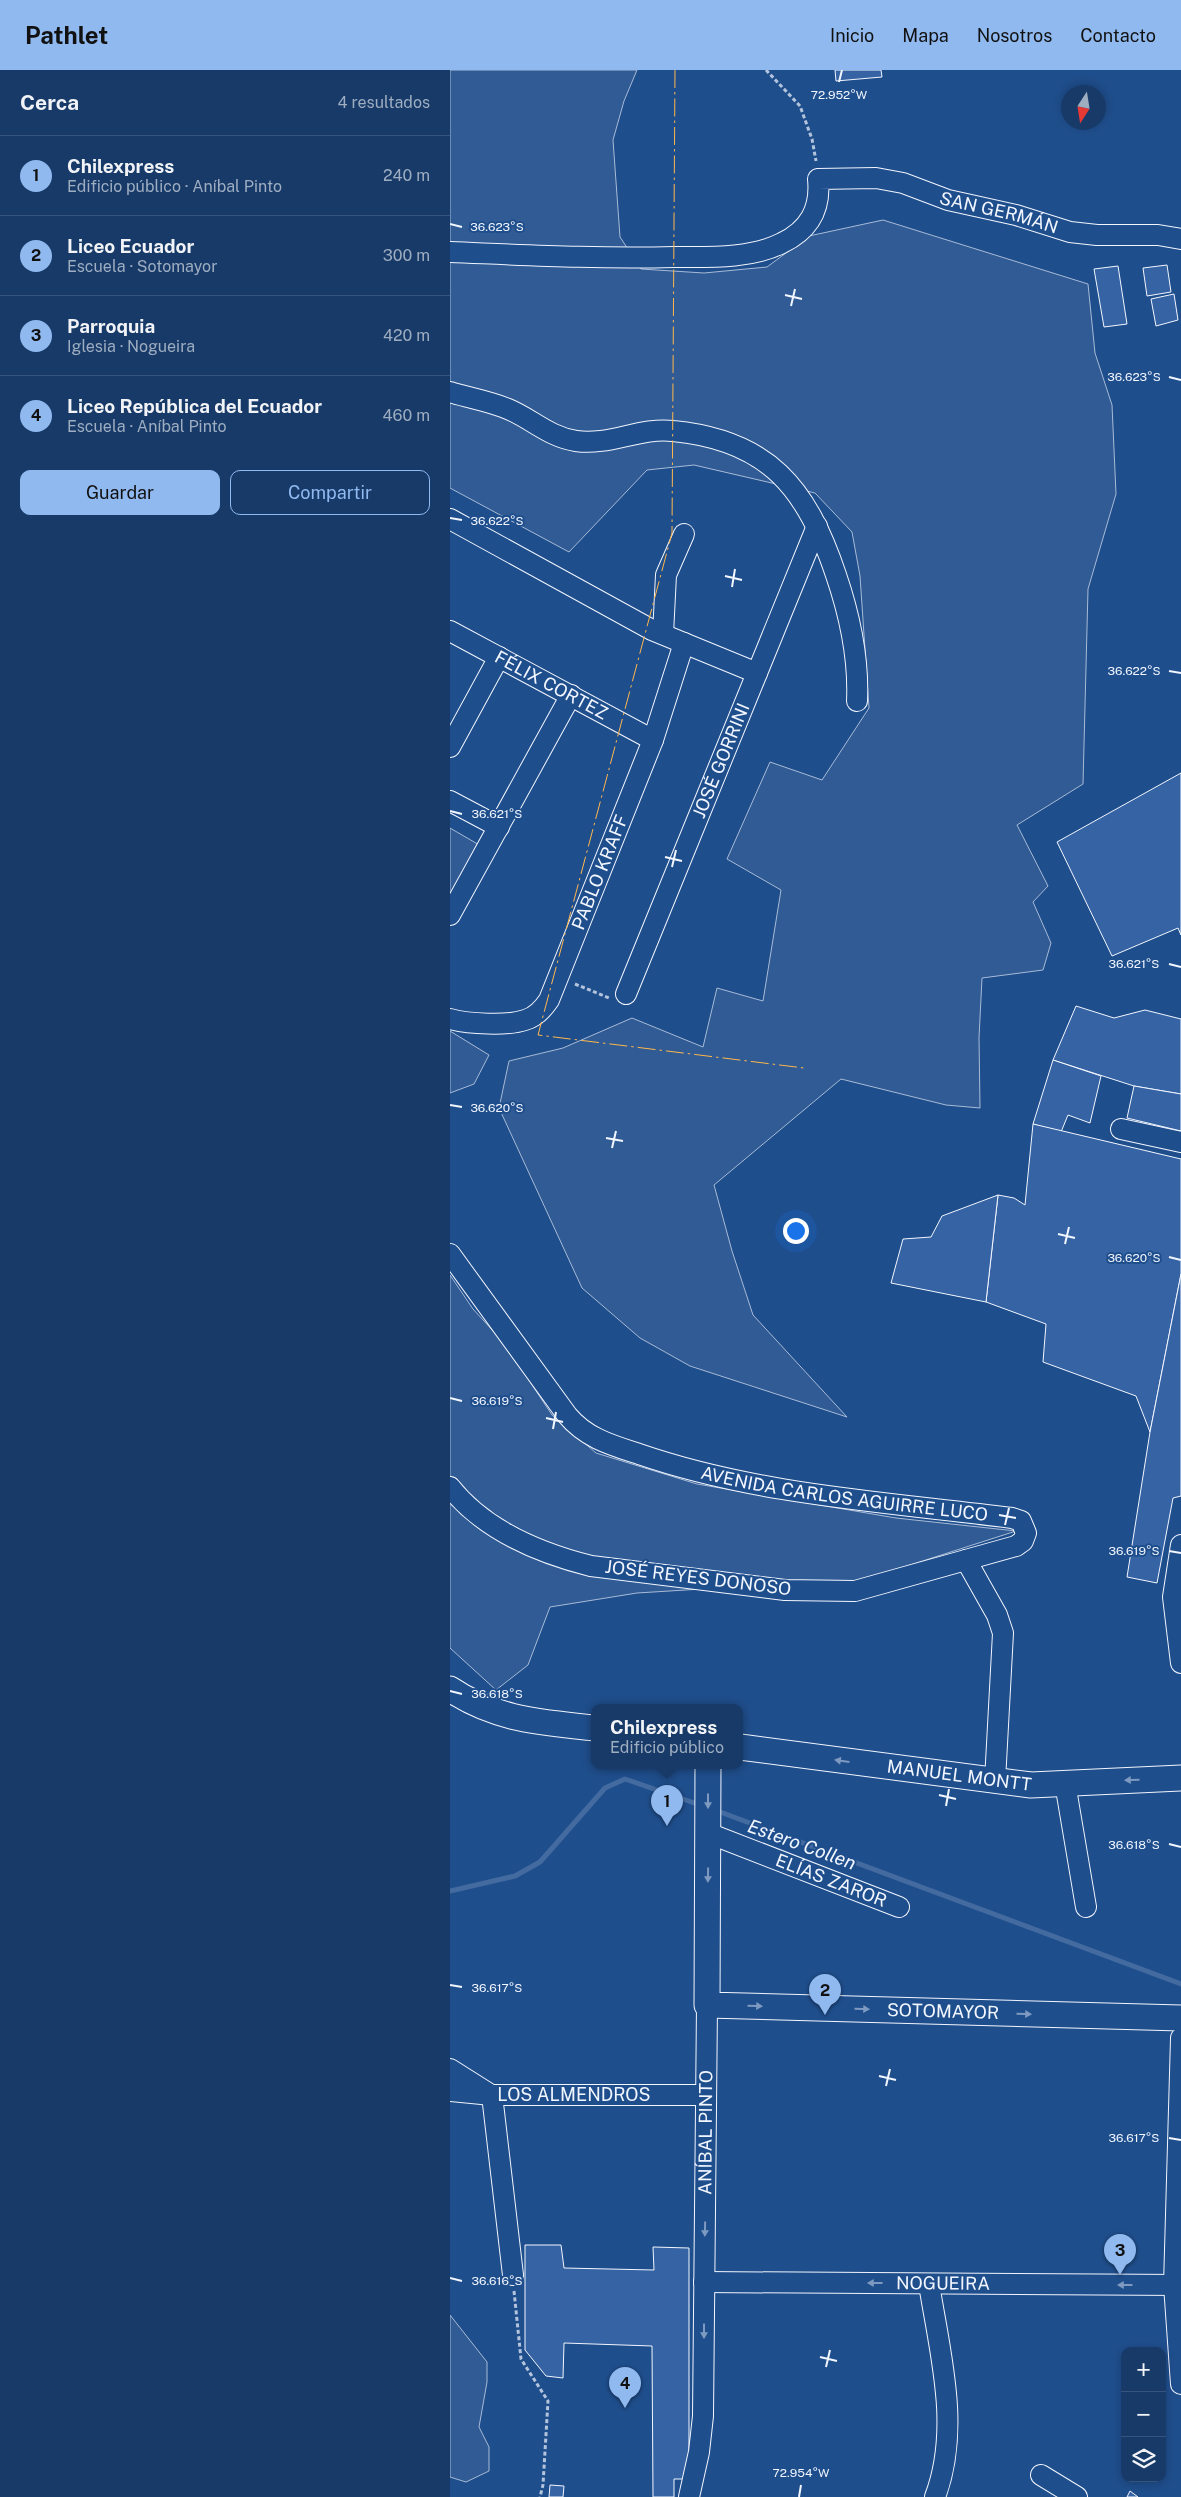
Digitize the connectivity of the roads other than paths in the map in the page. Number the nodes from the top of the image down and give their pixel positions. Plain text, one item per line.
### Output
1 (1181, 239) edge
2 (450, 252) edge
3 (450, 392) edge
4 (450, 520) edge
5 (817, 526) junction
6 (684, 534) dead end
7 (450, 631) edge
8 (663, 634) junction
9 (684, 643) junction
10 (498, 657) junction
11 (757, 672) junction
12 (571, 695) junction
13 (858, 701) dead end
14 (653, 740) junction
15 (450, 747) edge
16 (450, 801) edge
17 (499, 827) junction
18 (450, 915) edge
19 (626, 994) road end
20 (450, 1019) edge
21 (1122, 1129) dead end
22 (1181, 1142) edge
23 (450, 1254) edge
24 (450, 1487) edge
25 (1181, 1545) edge
26 (966, 1560) junction
27 (1181, 1663) edge
28 (450, 1689) edge
29 (591, 1728) edge
30 (743, 1747) edge
31 (708, 1770) edge
32 (1181, 1778) edge
33 (995, 1782) junction
34 (1065, 1783) junction
35 (708, 1830) junction
36 (899, 1907) dead end
37 (1086, 1907) dead end
38 (706, 2005) junction
39 (1181, 2018) edge
40 (1181, 2038) edge
41 (450, 2069) edge
42 (450, 2091) edge
43 (492, 2095) junction
44 (706, 2095) junction
45 (513, 2275) road end
46 (704, 2282) junction
47 (929, 2284) junction
48 (1177, 2285) edge
49 (1181, 2384) edge
50 (1041, 2475) dead end
51 (689, 2497) edge
52 (935, 2497) edge
53 (1077, 2497) edge

1 - 2 street, SAN GERMÁN
3 - 5 street
4 - 8 street
5 - 11 street, JOSÉ GORRINI
5 - 13 street
6 - 8 street
7 - 10 street, FÉLIX CORTEZ
8 - 9 street
9 - 11 street
9 - 14 street, PABLO KRAFF
10 - 12 street, FÉLIX CORTEZ
10 - 15 street
11 - 19 street, JOSÉ GORRINI
12 - 14 street, FÉLIX CORTEZ
12 - 17 street
14 - 20 street, PABLO KRAFF
16 - 17 street
17 - 18 street
21 - 22 street
23 - 26 street, AVENIDA CARLOS AGUIRRE LUCO
24 - 26 street, JOSÉ REYES DONOSO
25 - 27 street
26 - 33 street
28 - 29 main road
33 -> 30 main road, MANUEL MONTT
31 -> 35 main road, ANÍBAL PINTO
32 -> 34 main road, MANUEL MONTT
33 - 34 main road, MANUEL MONTT
34 - 37 street
35 - 36 street, ELÍAS ZAROR
35 -> 38 main road, ANÍBAL PINTO
38 -> 39 main road, SOTOMAYOR
38 - 44 street, ANÍBAL PINTO
40 - 48 street
41 - 43 street, LOS ALMENDROS
42 - 43 street
43 - 44 street, LOS ALMENDROS
43 - 45 street
44 -> 46 street, ANÍBAL PINTO
47 -> 46 street, NOGUEIRA
46 -> 51 street, ANÍBAL PINTO
48 -> 47 street, NOGUEIRA
47 - 52 street
48 - 49 street
50 - 53 street

